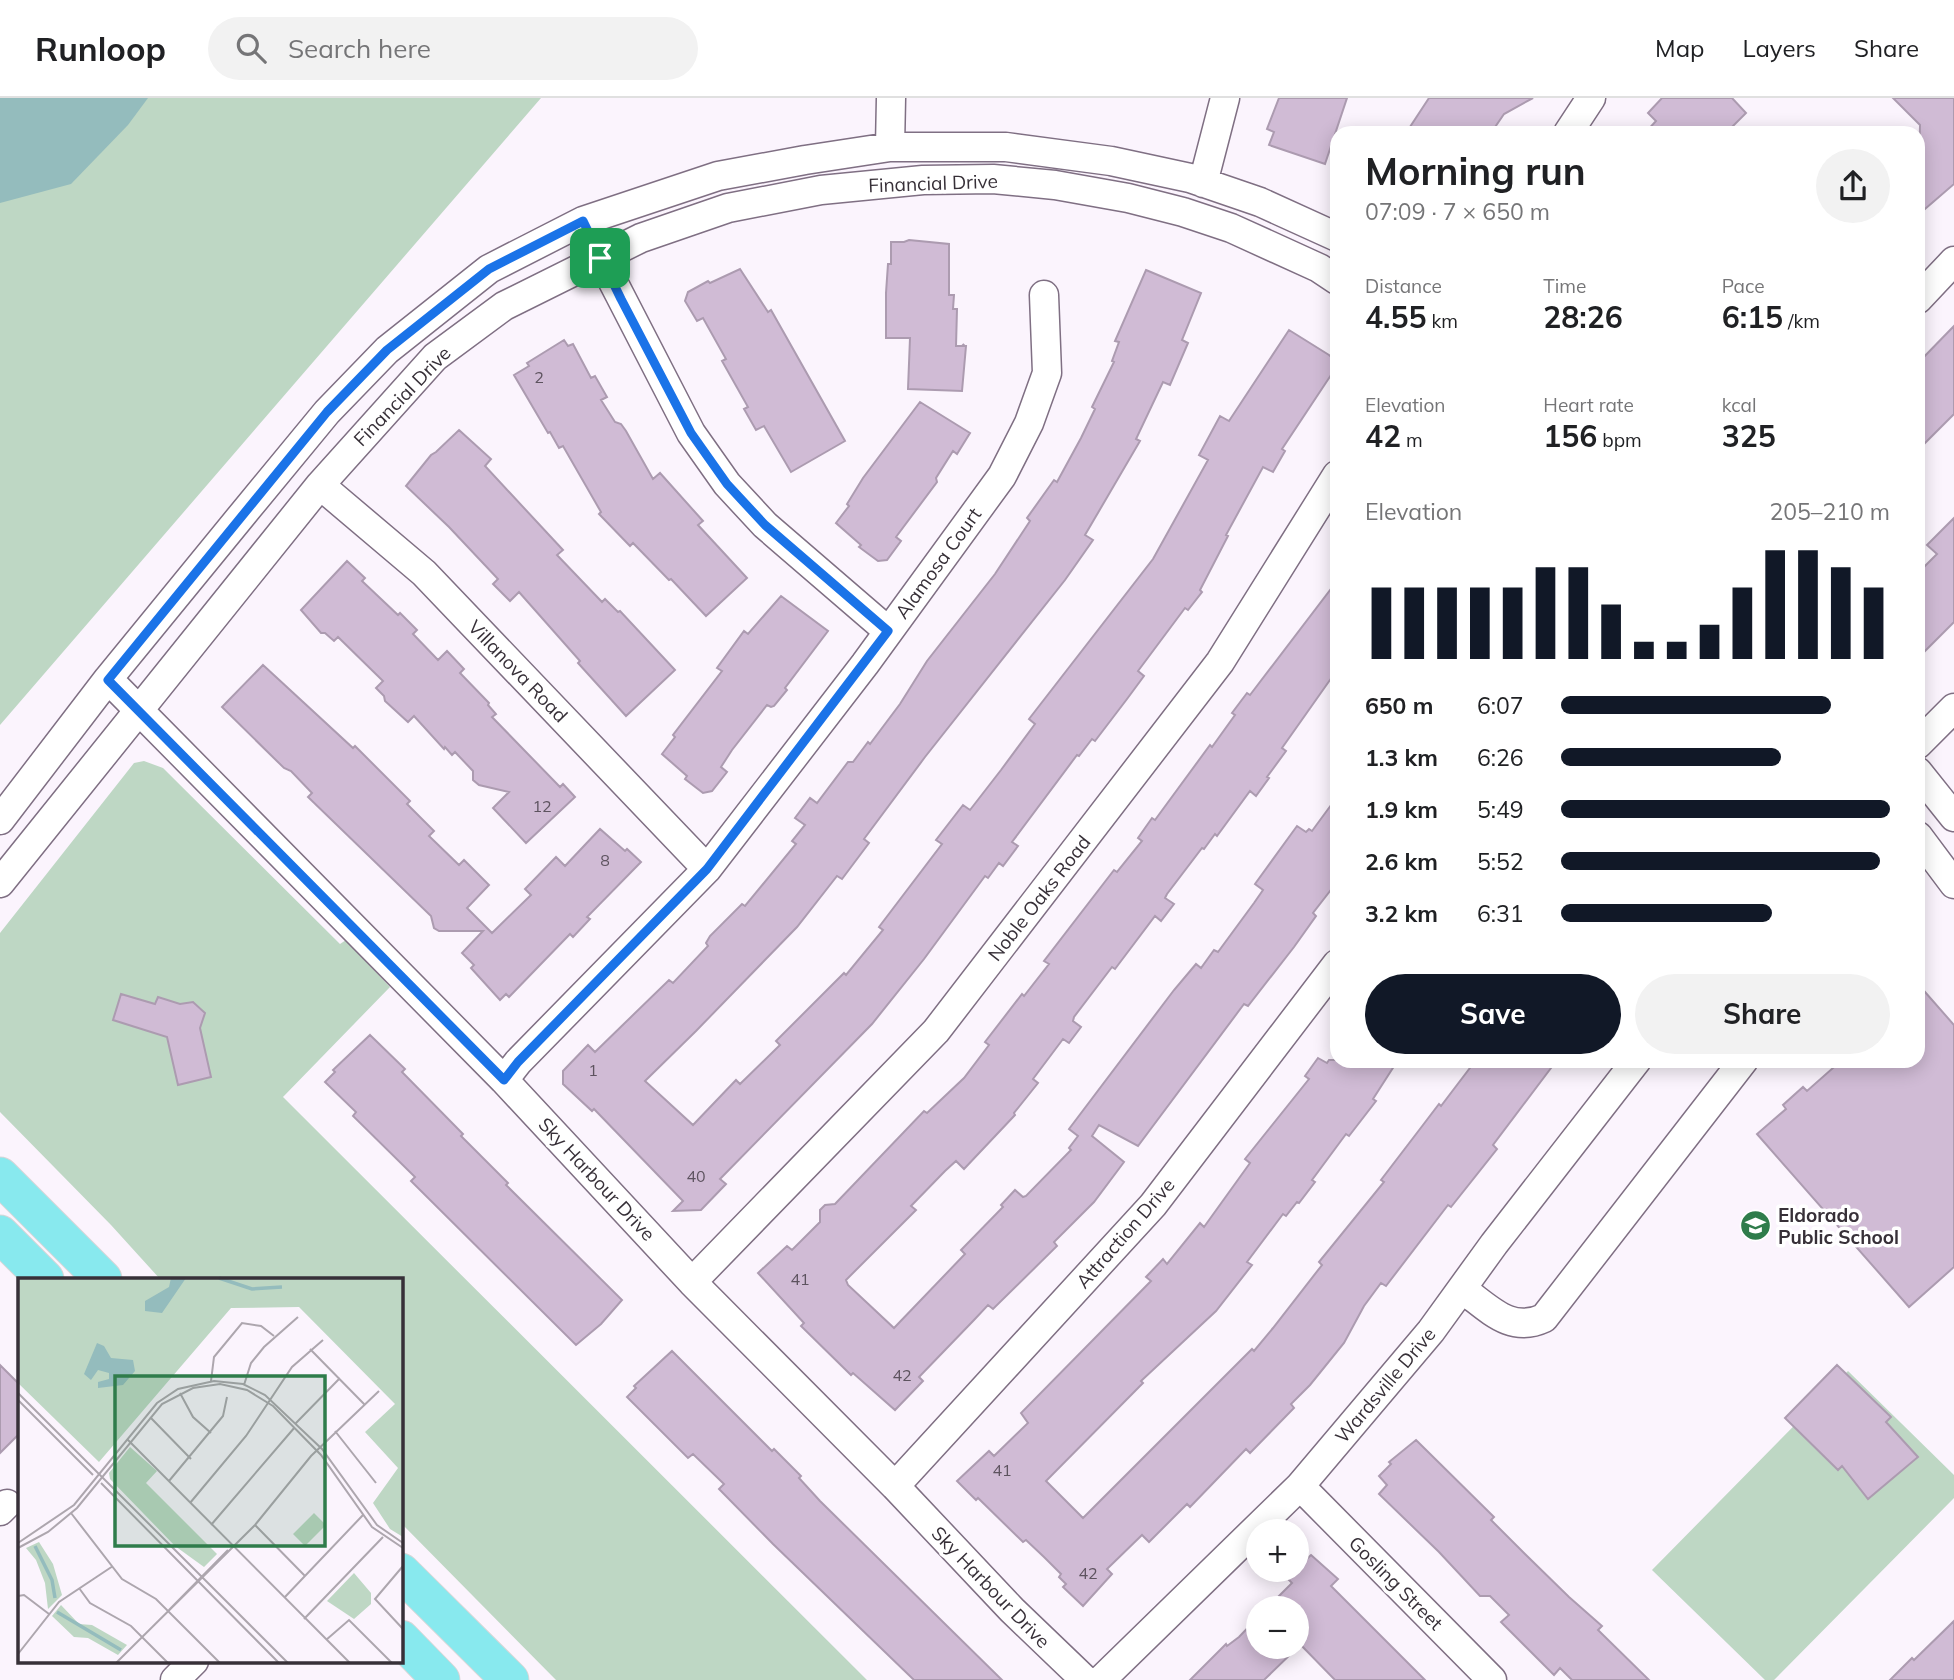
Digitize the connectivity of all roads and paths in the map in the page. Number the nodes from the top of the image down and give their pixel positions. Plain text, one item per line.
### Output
1 (891, 98) edge
2 (1225, 98) edge
3 (1591, 98) edge
4 (1573, 126) edge
5 (890, 147) junction
6 (1203, 183) junction
7 (583, 221) junction
8 (1330, 234) edge
9 (600, 258) junction
10 (1954, 261) edge
11 (1330, 275) edge
12 (1925, 292) edge
13 (1044, 295) dead end
14 (320, 485) junction
15 (1330, 486) edge
16 (888, 631) junction
17 (108, 680) junction
18 (1954, 708) edge
19 (139, 712) junction
20 (1925, 737) edge
21 (1925, 781) edge
22 (1954, 817) edge
23 (0, 820) edge
24 (1925, 845) edge
25 (707, 869) junction
26 (0, 883) edge
27 (1954, 884) edge
28 (1330, 973) edge
29 (1631, 1068) edge
30 (1738, 1068) edge
31 (504, 1080) junction
32 (0, 1176) edge
33 (0, 1234) edge
34 (44, 1278) edge
35 (102, 1278) edge
36 (692, 1282) junction
37 (1462, 1289) junction
38 (895, 1486) junction
39 (1300, 1486) junction
40 (402, 1573) edge
41 (402, 1640) edge
42 (193, 1662) edge
43 (175, 1680) edge
44 (441, 1680) edge
45 (510, 1680) edge
46 (1085, 1680) edge
47 (1101, 1680) edge
48 (1492, 1680) edge

1 - 5 street
2 - 6 street
3 - 4 street
5 - 6 street, Financial Drive
5 - 7 street, Financial Drive
6 - 8 street, Financial Drive
7 - 9 street
7 - 17 street, Financial Drive
9 - 11 street, Financial Drive
9 - 14 street, Financial Drive
9 - 16 street
10 - 12 street
13 - 16 street, Alamosa Court
14 - 19 street, Financial Drive
14 - 25 street, Villanova Road
15 - 36 street, Noble Oaks Road
16 - 25 street, Alamosa Court
17 - 19 street, Sky Harbour Drive
17 - 23 street, Financial Drive
18 - 20 street
19 - 26 street, Financial Drive
19 - 31 street, Sky Harbour Drive
21 - 22 street
24 - 27 street
25 - 31 street, Alamosa Court
28 - 38 street, Attraction Drive
29 - 37 street, Wardsville Drive
30 - 37 street
31 - 36 street, Sky Harbour Drive
32 - 35 main road
33 - 34 main road
36 - 38 street, Sky Harbour Drive
37 - 39 street, Wardsville Drive
38 - 46 street, Sky Harbour Drive
39 - 47 street, Wardsville Drive
39 - 48 street, Gosling Street
40 - 45 main road
41 - 44 main road
42 - 43 street

